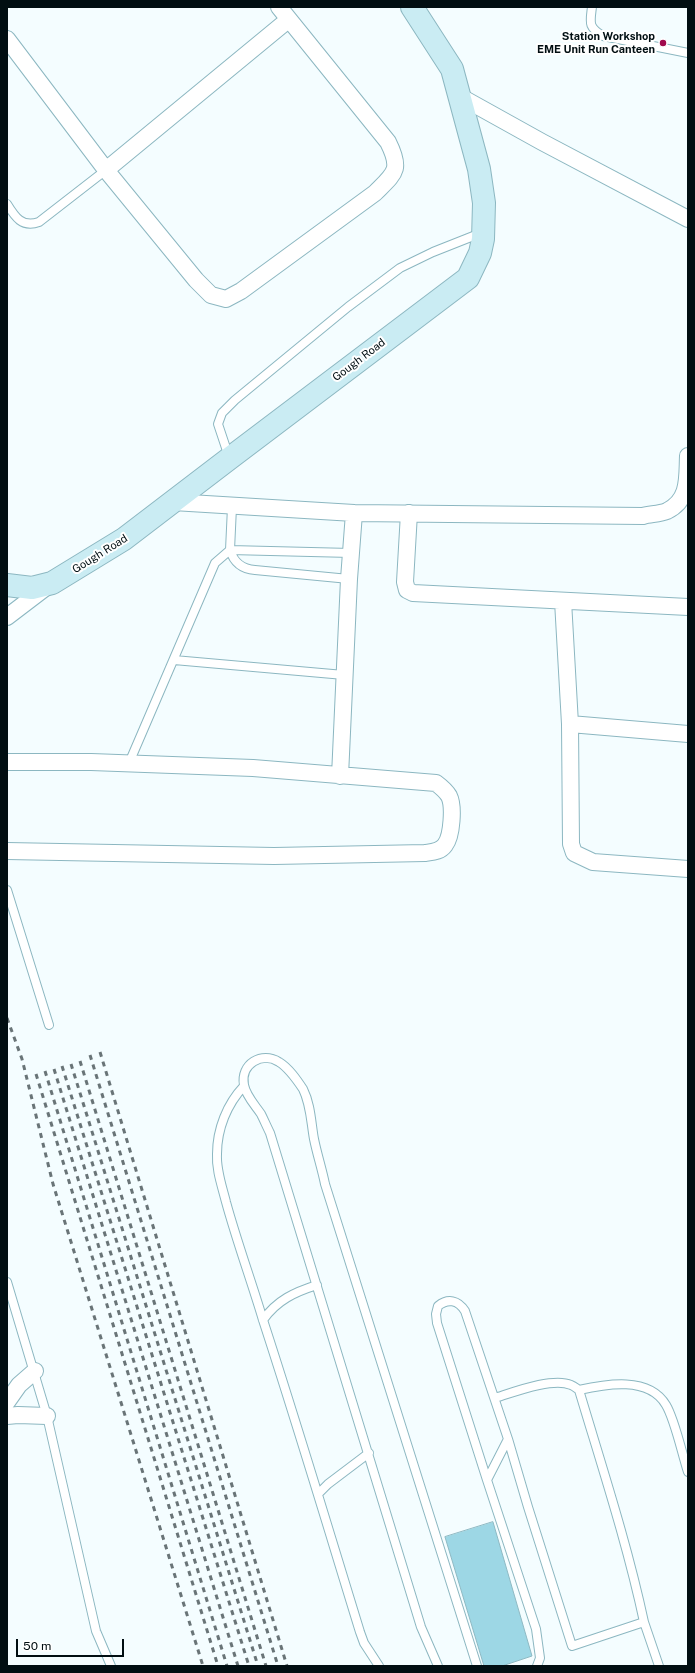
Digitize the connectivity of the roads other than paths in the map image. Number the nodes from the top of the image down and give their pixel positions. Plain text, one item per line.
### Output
1 (412, 7) edge
2 (592, 7) edge
3 (284, 13) edge
4 (7, 39) edge
5 (688, 53) edge
6 (461, 97) junction
7 (106, 170) junction
8 (7, 204) edge
9 (688, 219) edge
10 (483, 233) junction
11 (688, 456) edge
12 (230, 458) junction
13 (173, 502) junction
14 (232, 507) junction
15 (354, 513) junction
16 (409, 513) junction
17 (230, 550) junction
18 (351, 553) junction
19 (349, 579) junction
20 (52, 583) junction
21 (7, 585) edge
22 (563, 602) junction
23 (688, 607) edge
24 (7, 617) edge
25 (174, 660) junction
26 (344, 675) junction
27 (570, 724) junction
28 (688, 734) edge
29 (7, 762) edge
30 (129, 763) junction
31 (340, 776) junction
32 (7, 851) edge
33 (688, 869) edge
34 (7, 890) edge
35 (49, 1026) dead end
36 (244, 1086) junction
37 (7, 1282) edge
38 (317, 1285) junction
39 (263, 1320) junction
40 (35, 1371) junction
41 (579, 1390) junction
42 (495, 1398) junction
43 (7, 1402) edge
44 (7, 1416) edge
45 (47, 1416) junction
46 (508, 1439) junction
47 (369, 1454) junction
48 (688, 1472) edge
49 (487, 1480) junction
50 (318, 1494) junction
51 (644, 1622) junction
52 (111, 1666) edge
53 (379, 1666) edge
54 (438, 1666) edge
55 (477, 1666) edge
56 (537, 1666) edge
57 (659, 1666) edge

1 - 6 street, Gough Road
2 - 5 lane
3 - 7 street
3 - 7 street
4 - 7 street
6 - 9 street
6 - 10 street, Gough Road
7 - 8 lane
10 - 12 street, Gough Road
10 - 12 lane
11 - 16 street
12 - 13 street, Gough Road
13 - 14 street
13 - 20 street, Gough Road
14 - 15 street
14 - 17 lane
15 - 16 street
15 - 18 street
16 - 22 street
17 - 18 lane
17 - 19 lane
17 - 25 lane
18 - 19 street
19 - 26 street
20 - 21 street, Gough Road
20 - 24 street
22 - 23 street
22 - 27 street
25 - 26 lane
25 - 30 lane
26 - 31 street
27 - 28 street
27 - 33 street
29 - 30 street
30 - 31 street
31 - 32 street
34 - 35 lane
36 - 38 lane
36 - 39 lane
36 - 55 lane
37 - 40 lane
38 - 39 lane
38 - 47 lane
39 - 50 lane
40 - 43 street
40 - 45 lane
41 - 42 lane
41 - 48 lane
41 - 51 lane
42 - 46 lane
42 - 49 lane
44 - 45 street
45 - 52 lane
46 - 49 lane
46 - 51 lane
47 - 50 lane
47 - 54 lane
49 - 56 lane
50 - 53 lane
51 - 57 lane

